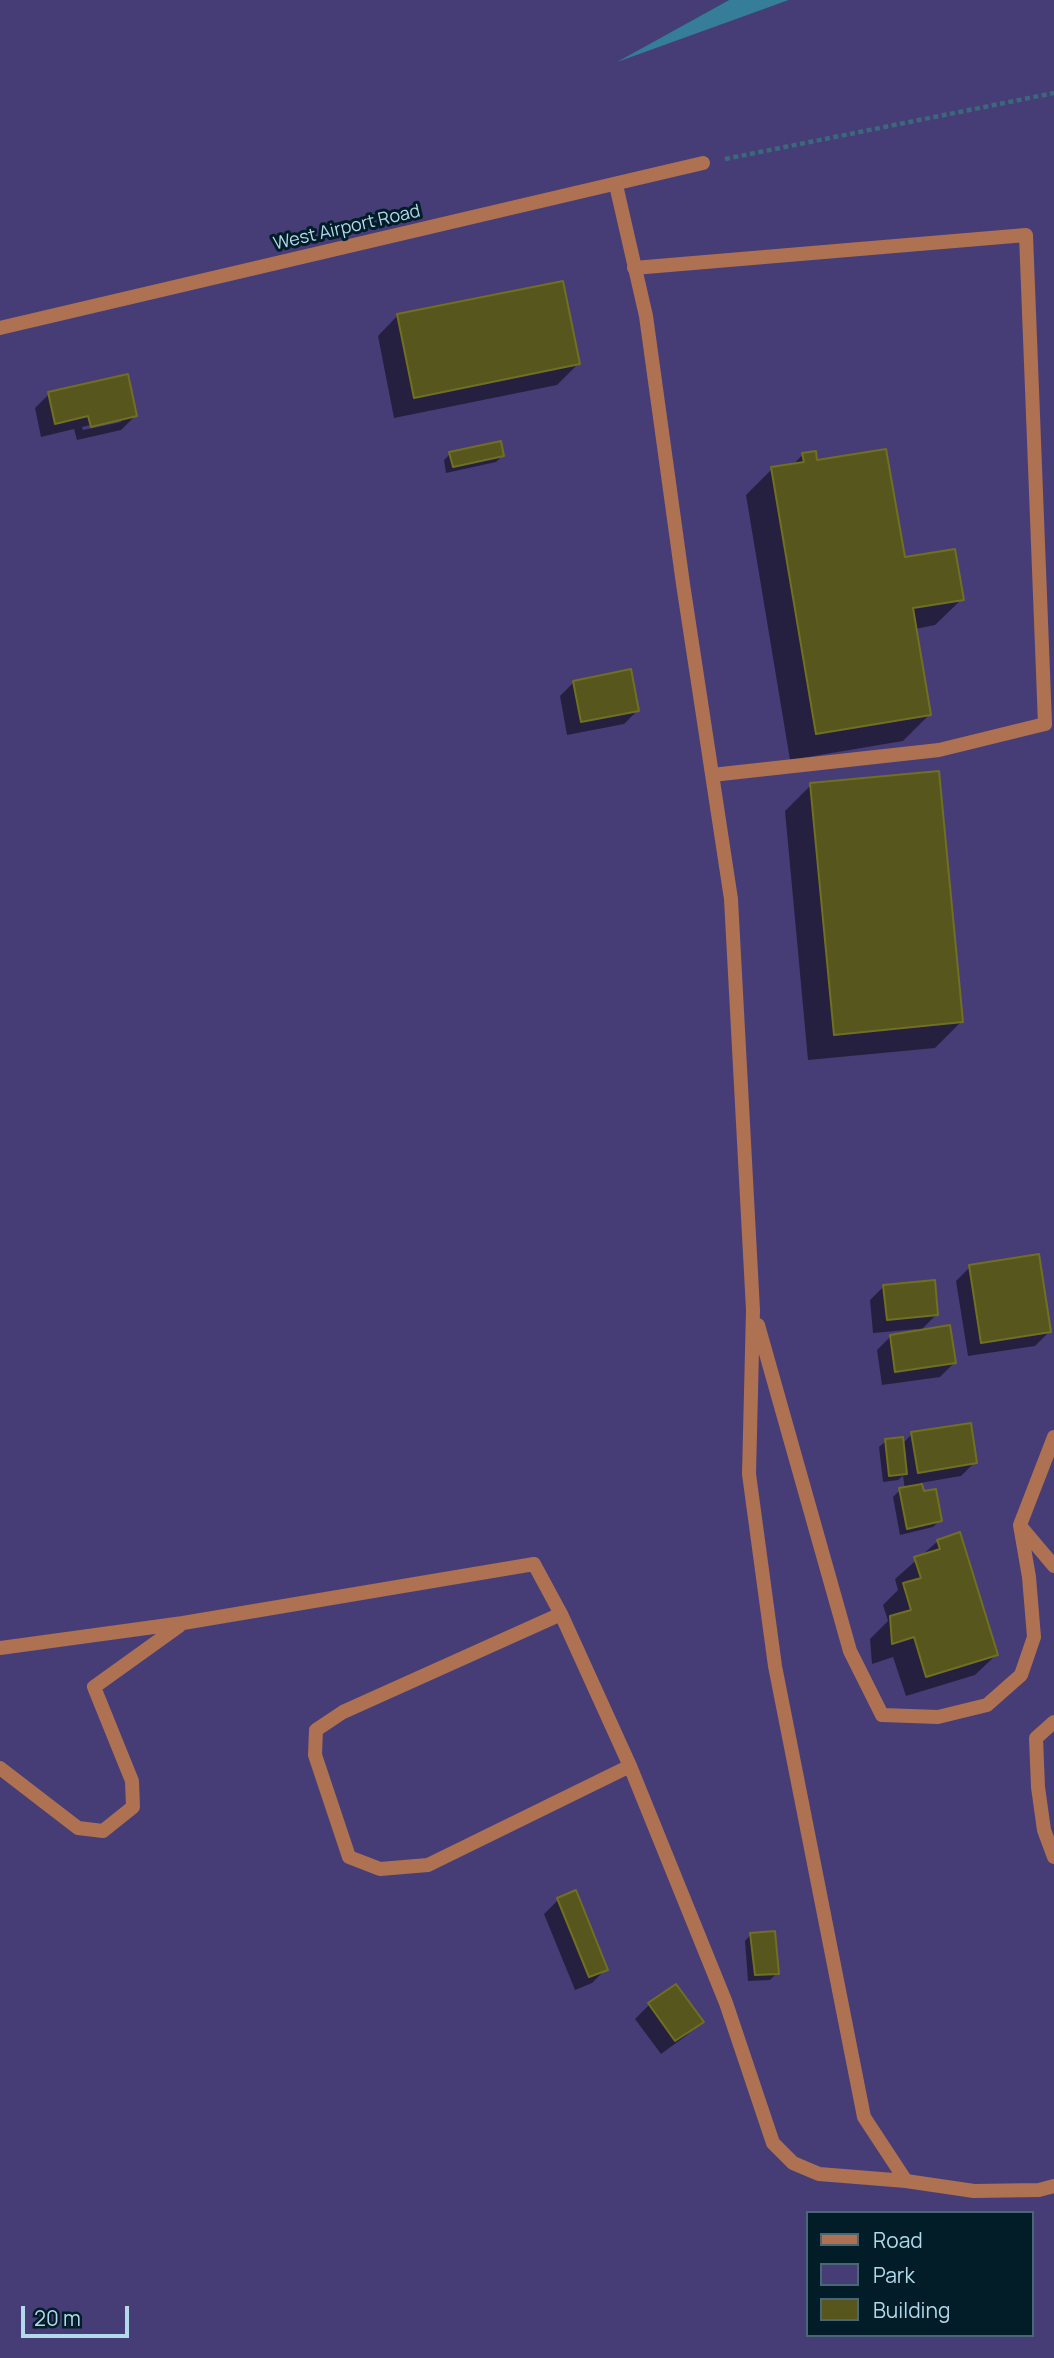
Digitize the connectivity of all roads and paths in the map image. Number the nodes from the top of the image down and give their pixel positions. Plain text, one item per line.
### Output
1 (1054, 93) edge
2 (703, 163) joint
3 (616, 185) junction
4 (634, 268) junction
5 (0, 328) edge
6 (712, 775) junction
7 (754, 1310) junction
8 (1054, 1437) edge
9 (1020, 1525) junction
10 (1054, 1566) edge
11 (561, 1615) junction
12 (183, 1623) junction
13 (0, 1648) edge
14 (1054, 1722) edge
15 (630, 1766) junction
16 (0, 1768) edge
17 (1054, 1857) edge
18 (906, 2180) junction
19 (1054, 2186) edge

1 - 2 path
2 - 3 street, West Airport Road
3 - 4 street
3 - 5 street, West Airport Road
4 - 6 street
4 - 6 street
6 - 7 street
7 - 9 street
7 - 18 street
8 - 9 street
9 - 10 street
11 - 12 street
11 - 15 street
11 - 15 street
12 - 13 street
12 - 16 street
14 - 17 street
15 - 18 street
18 - 19 street

